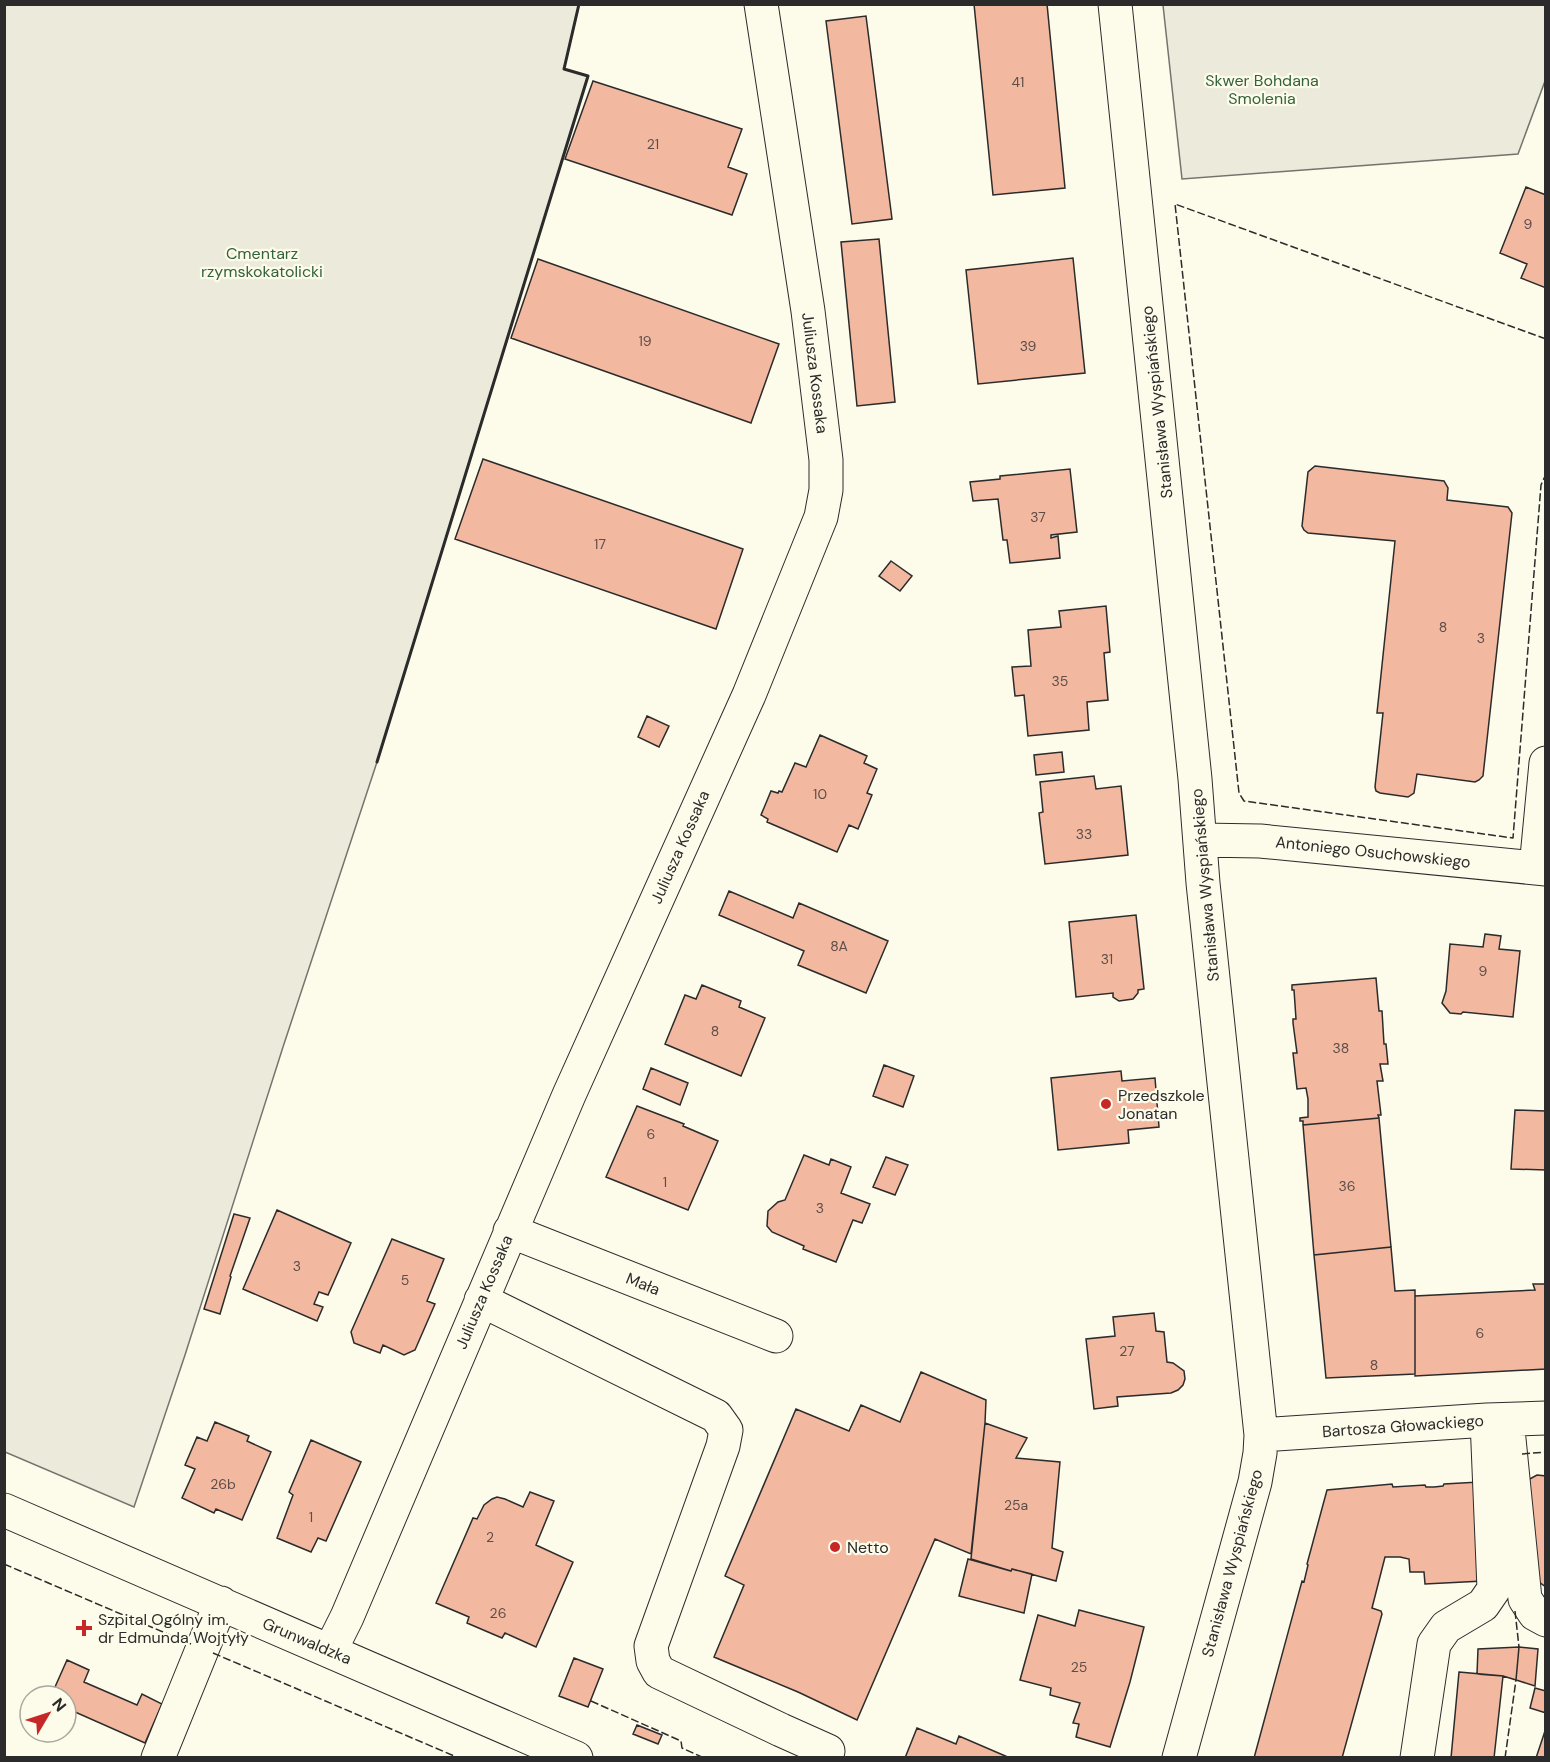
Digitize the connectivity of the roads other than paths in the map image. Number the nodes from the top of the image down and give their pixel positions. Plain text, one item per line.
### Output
1 (761, 4) edge
2 (1115, 4) edge
3 (1545, 763) edge
4 (1201, 840) junction
5 (1541, 869) edge
6 (510, 1231) junction
7 (481, 1300) junction
8 (776, 1336) dead end
9 (1545, 1418) edge
10 (1497, 1420) junction
11 (1261, 1435) junction
12 (4, 1510) edge
13 (221, 1603) junction
14 (1545, 1620) edge
15 (330, 1651) junction
16 (158, 1758) edge
17 (576, 1758) edge
18 (826, 1758) edge
19 (1179, 1758) edge
20 (1417, 1758) edge

1 - 6 street, Juliusza Kossaka
2 - 4 street, Stanisława Wyspiańskiego
3 - 5 street
4 - 5 street, Antoniego Osuchowskiego
4 - 11 street, Stanisława Wyspiańskiego
6 - 7 street, Juliusza Kossaka
6 - 8 street, Mała
7 - 15 street, Juliusza Kossaka
7 - 18 street
9 - 10 street, Bartosza Głowackiego
10 - 11 street, Bartosza Głowackiego
10 - 14 street
10 - 20 street
11 - 19 street, Stanisława Wyspiańskiego
12 - 13 street, Grunwaldzka
13 - 15 street, Grunwaldzka
13 - 16 street
15 - 17 street, Grunwaldzka

